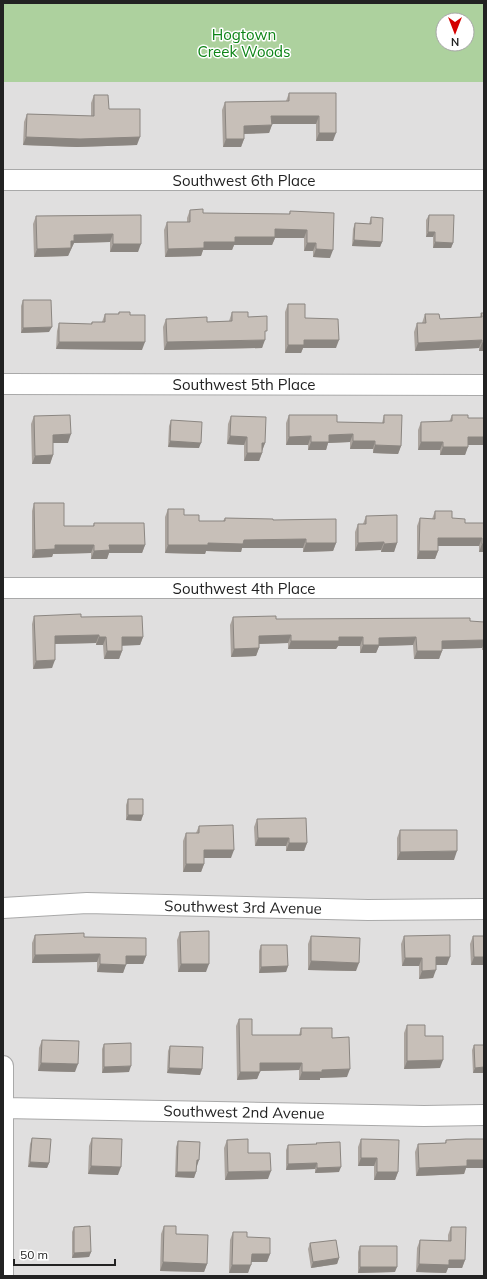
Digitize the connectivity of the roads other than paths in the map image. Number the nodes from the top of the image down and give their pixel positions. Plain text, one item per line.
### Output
1 (3, 180) edge
2 (484, 180) edge
3 (3, 384) edge
4 (484, 385) edge
5 (3, 588) edge
6 (484, 588) edge
7 (3, 908) edge
8 (484, 909) edge
9 (3, 1066) edge
10 (4, 1108) edge
11 (484, 1115) edge
12 (3, 1276) edge

1 - 2 street, Southwest 6th Place
3 - 4 street, Southwest 5th Place
5 - 6 street, Southwest 4th Place
7 - 8 street, Southwest 3rd Avenue
9 - 10 street
10 - 11 street, Southwest 2nd Avenue
10 - 12 street

